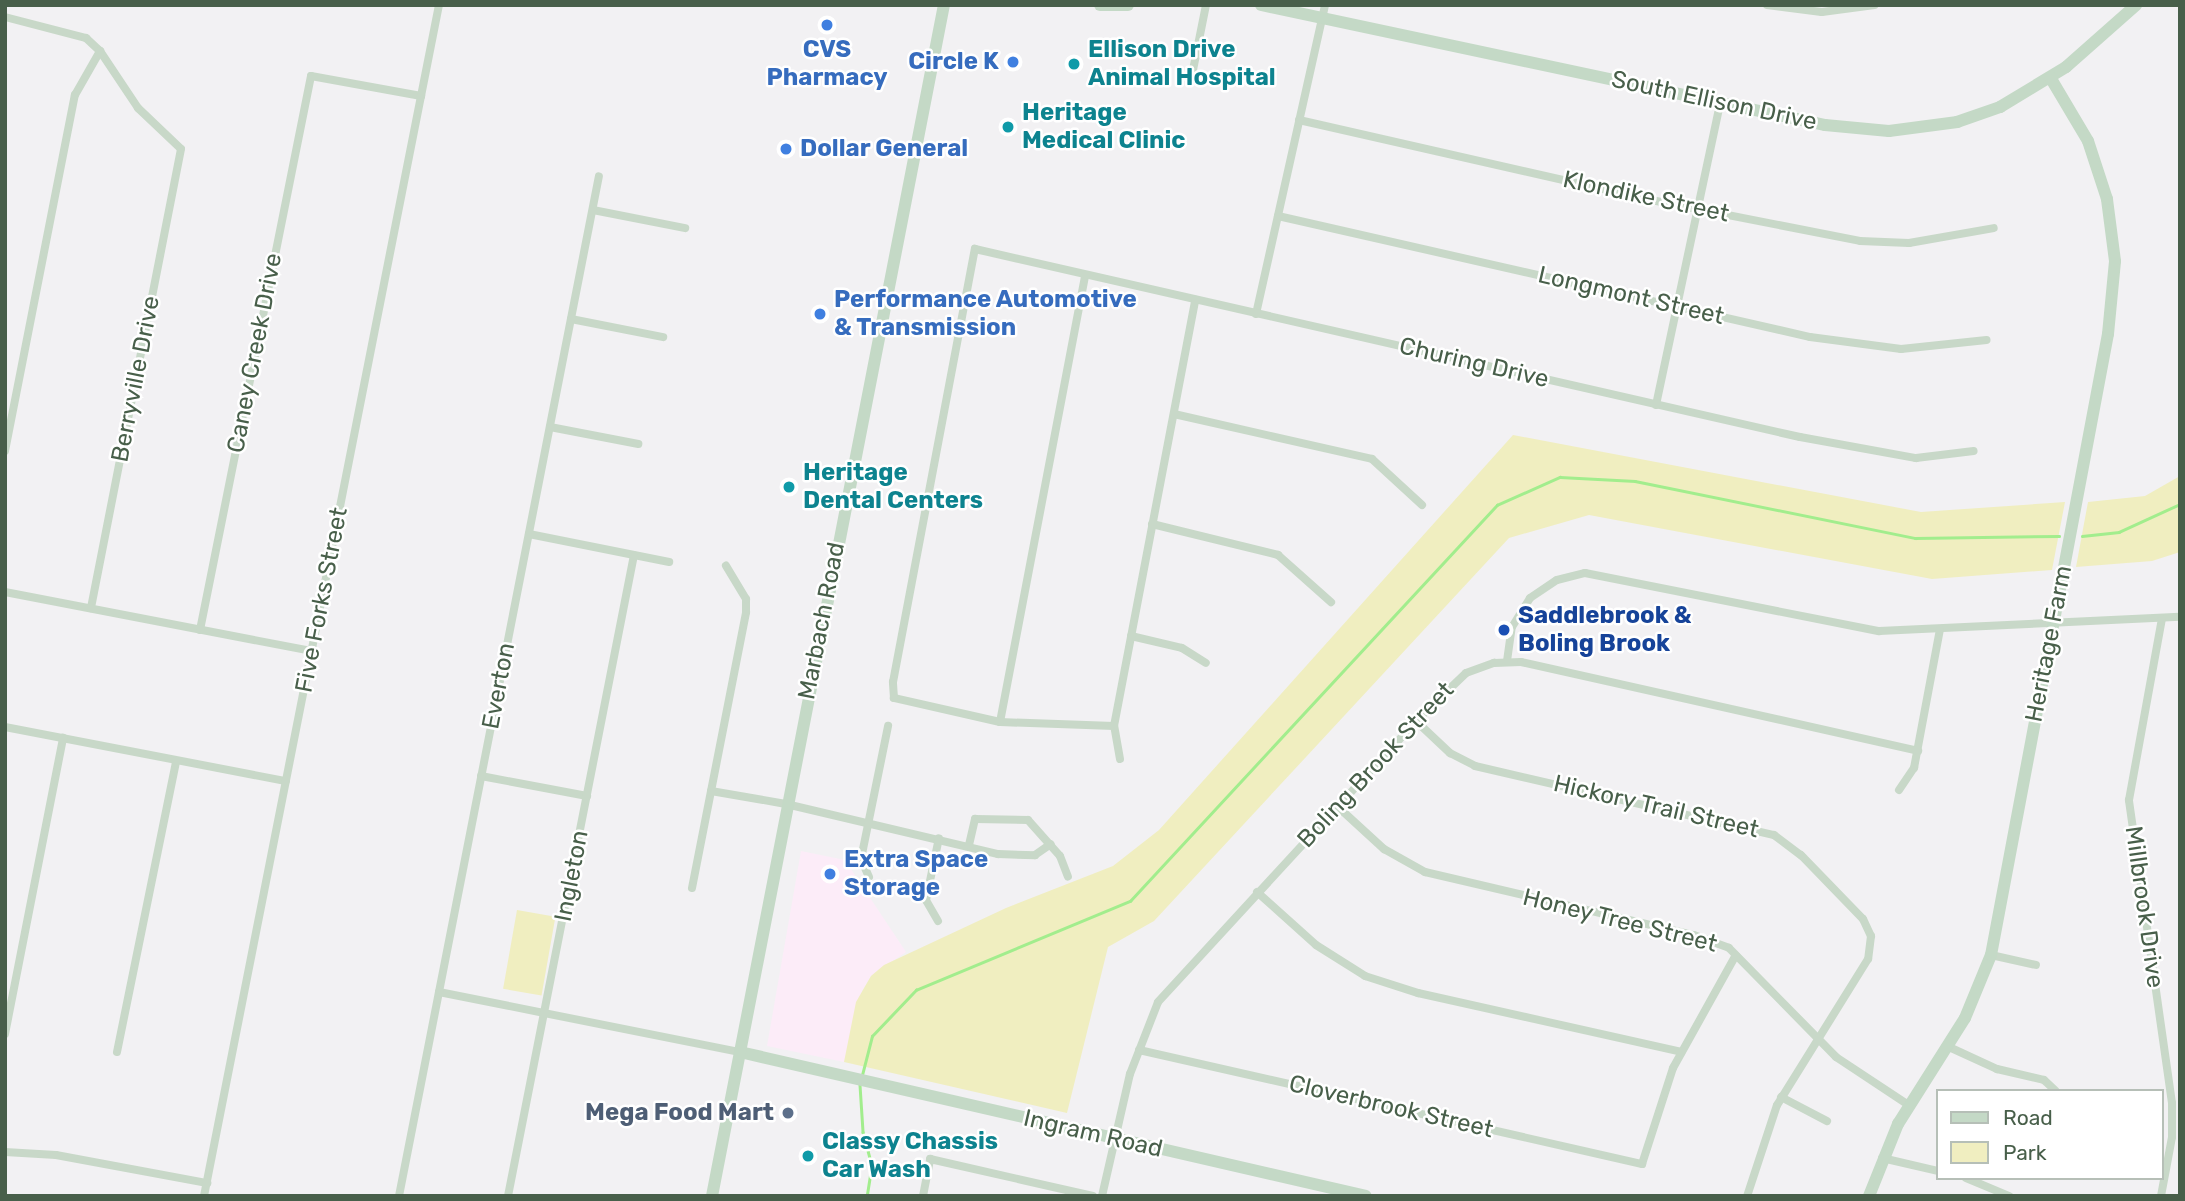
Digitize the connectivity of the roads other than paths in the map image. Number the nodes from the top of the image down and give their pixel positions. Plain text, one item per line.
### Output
1 (439, 5) edge
2 (944, 5) edge
3 (1100, 5) edge
4 (1128, 5) edge
5 (1206, 5) edge
6 (1261, 5) edge
7 (1767, 5) edge
8 (1875, 5) edge
9 (2136, 5) edge
10 (1324, 10) edge
11 (5, 17) edge
12 (100, 51) junction
13 (1193, 69) dead end
14 (2050, 77) junction
15 (421, 96) junction
16 (1720, 103) junction
17 (1300, 120) junction
18 (599, 176) dead end
19 (1698, 208) junction
20 (593, 210) junction
21 (1278, 216) junction
22 (685, 228) dead end
23 (1994, 228) dead end
24 (1085, 275) junction
25 (1195, 300) junction
26 (1677, 306) junction
27 (1256, 314) junction
28 (571, 320) junction
29 (663, 337) dead end
30 (1987, 340) dead end
31 (1656, 405) junction
32 (1174, 414) junction
33 (550, 428) junction
34 (638, 444) dead end
35 (5, 451) edge
36 (1974, 451) dead end
37 (1422, 505) dead end
38 (1152, 524) junction
39 (529, 534) junction
40 (634, 555) junction
41 (669, 562) dead end
42 (726, 566) dead end
43 (5, 592) edge
44 (1331, 602) dead end
45 (91, 608) junction
46 (2180, 617) edge
47 (2162, 619) junction
48 (2053, 624) junction
49 (200, 629) junction
50 (1940, 629) junction
51 (1130, 636) junction
52 (312, 651) junction
53 (1507, 661) junction
54 (1206, 663) dead end
55 (1416, 721) junction
56 (1000, 722) junction
57 (5, 726) edge
58 (888, 726) dead end
59 (1114, 726) junction
60 (63, 738) junction
61 (1918, 751) junction
62 (1120, 760) dead end
63 (176, 761) junction
64 (481, 776) junction
65 (286, 781) junction
66 (1899, 790) dead end
67 (711, 791) junction
68 (587, 796) junction
69 (786, 804) junction
70 (1337, 806) junction
71 (868, 824) junction
72 (939, 838) junction
73 (1051, 844) junction
74 (969, 845) junction
75 (869, 877) dead end
76 (1068, 877) dead end
77 (692, 888) dead end
78 (1257, 892) junction
79 (938, 921) dead end
80 (1737, 954) junction
81 (1991, 955) junction
82 (2036, 965) dead end
83 (439, 992) junction
84 (545, 1012) junction
85 (5, 1034) edge
86 (1819, 1037) junction
87 (1949, 1047) junction
88 (1139, 1050) junction
89 (117, 1052) dead end
90 (740, 1052) junction
91 (1681, 1052) junction
92 (2054, 1089) edge
93 (1781, 1097) junction
94 (1910, 1106) junction
95 (1827, 1121) dead end
96 (1115, 1138) junction
97 (5, 1152) edge
98 (1882, 1158) junction
99 (1937, 1171) edge
100 (1971, 1180) edge
101 (2164, 1180) edge
102 (207, 1183) junction
103 (204, 1196) edge
104 (399, 1196) edge
105 (508, 1196) edge
106 (712, 1196) edge
107 (923, 1196) edge
108 (1093, 1196) edge
109 (1102, 1196) edge
110 (1366, 1196) edge
111 (1747, 1196) edge
112 (1869, 1196) edge
113 (2009, 1196) edge

1 - 15 street, Five Forks Street
2 - 69 street, Marbach Road
3 - 4 street
5 - 13 street
6 - 10 street, South Ellison Drive
7 - 8 street
9 - 14 street, South Ellison Drive
10 - 16 street, South Ellison Drive
10 - 17 street
11 - 12 street
12 - 35 street
12 - 45 street, Berryville Drive
14 - 16 street, South Ellison Drive
14 - 48 street, Heritage Farm
15 - 49 street, Caney Creek Drive
15 - 52 street, Five Forks Street
16 - 19 street
17 - 19 street, Klondike Street
17 - 21 street
18 - 20 street, Everton
19 - 23 street, Klondike Street
19 - 26 street
20 - 22 street
20 - 28 street, Everton
21 - 26 street, Longmont Street
21 - 27 street
24 - 25 street, Churing Drive
24 - 56 street
24 - 56 street, Churing Drive
25 - 27 street, Churing Drive
25 - 32 street
26 - 30 street, Longmont Street
26 - 31 street
27 - 31 street, Churing Drive
28 - 29 street
28 - 33 street, Everton
31 - 36 street, Churing Drive
32 - 37 street
32 - 38 street
33 - 34 street
33 - 39 street, Everton
38 - 44 street
38 - 51 street
39 - 40 street
39 - 64 street, Everton
40 - 41 street
40 - 68 street, Ingleton
42 - 67 street
43 - 45 street
45 - 49 street
46 - 47 street
47 - 48 street
47 - 101 street, Millbrook Drive
48 - 50 street
48 - 81 street, Heritage Farm
49 - 52 street
50 - 53 street
50 - 61 street
51 - 54 street
51 - 59 street
52 - 65 street, Five Forks Street
53 - 55 street, Boling Brook Street
53 - 61 street
55 - 70 street, Boling Brook Street
55 - 86 street, Hickory Trail Street
56 - 59 street
57 - 60 street
58 - 71 street
59 - 62 street
60 - 63 street
60 - 85 street
61 - 66 street
63 - 65 street
63 - 89 street
64 - 68 street
64 - 83 street, Everton
65 - 102 street, Five Forks Street
67 - 69 street
67 - 77 street
68 - 84 street, Ingleton
69 - 71 street
69 - 90 street, Marbach Road
70 - 78 street, Boling Brook Street
70 - 80 street, Honey Tree Street
71 - 72 street
71 - 75 street
72 - 74 street
72 - 79 street
73 - 74 street
73 - 74 street
73 - 76 street
78 - 88 street, Boling Brook Street
78 - 91 street
80 - 86 street, Honey Tree Street
80 - 91 street
81 - 82 street
81 - 87 street, Heritage Farm
83 - 84 street
83 - 104 street, Everton
84 - 90 street
84 - 105 street, Ingleton
86 - 93 street, Hickory Trail Street
86 - 94 street, Honey Tree Street
87 - 92 street
87 - 94 street, Heritage Farm
88 - 91 street, Cloverbrook Street
88 - 96 street, Boling Brook Street
90 - 96 street, Ingram Road
90 - 106 street, Marbach Road
93 - 95 street
93 - 111 street, Hickory Trail Street
94 - 98 street, Heritage Farm
96 - 109 street, Boling Brook Street
96 - 110 street, Ingram Road
97 - 102 street
98 - 99 street
98 - 112 street, Heritage Farm
100 - 113 street
102 - 103 street, Five Forks Street
107 - 108 street

